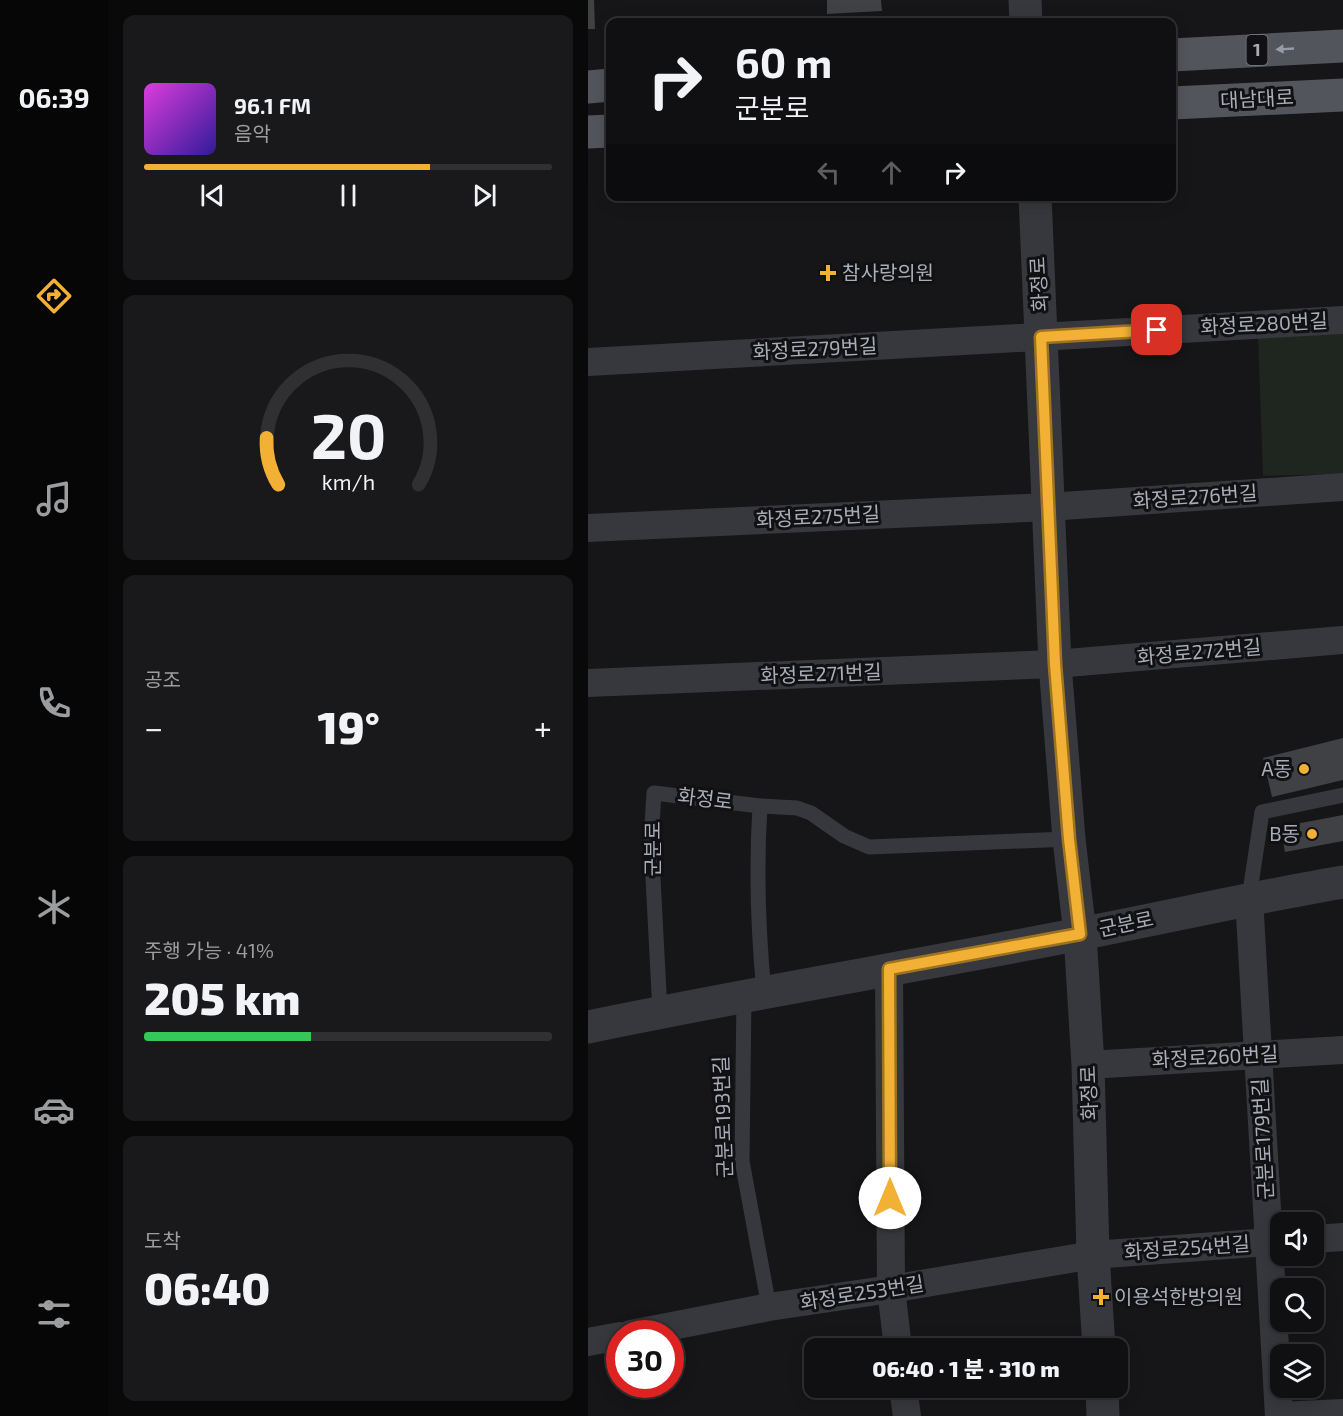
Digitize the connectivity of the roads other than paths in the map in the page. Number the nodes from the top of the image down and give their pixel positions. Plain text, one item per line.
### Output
1 (1025, 0) edge
2 (1026, 18) edge
3 (1343, 46) edge
4 (1176, 55) edge
5 (606, 86) edge
6 (588, 87) edge
7 (1343, 95) edge
8 (1176, 103) edge
9 (606, 131) edge
10 (588, 132) edge
11 (1035, 201) edge
12 (1343, 320) edge
13 (1041, 337) junction
14 (588, 362) edge
15 (1343, 487) edge
16 (1048, 507) junction
17 (588, 528) edge
18 (1343, 640) edge
19 (1055, 664) junction
20 (588, 683) edge
21 (654, 794) joint
22 (1343, 795) edge
23 (760, 806) junction
24 (1069, 839) junction
25 (1343, 882) edge
26 (1249, 898) junction
27 (1080, 934) junction
28 (889, 969) junction
29 (754, 994) junction
30 (660, 1012) junction
31 (588, 1027) edge
32 (1343, 1050) edge
33 (1258, 1055) junction
34 (1088, 1065) junction
35 (1272, 1212) edge
36 (1343, 1237) edge
37 (1324, 1238) edge
38 (1270, 1241) edge
39 (1093, 1255) junction
40 (1276, 1266) edge
41 (891, 1289) junction
42 (769, 1307) junction
43 (684, 1324) edge
44 (897, 1338) edge
45 (1098, 1338) edge
46 (606, 1339) edge
47 (588, 1342) edge
48 (904, 1398) edge
49 (1102, 1398) edge
50 (1343, 1413) edge
51 (907, 1416) edge
52 (1103, 1416) edge
53 (1279, 1416) edge

1 - 2 street
3 -> 4 main road, 1
5 - 6 main road
7 - 8 main road, 대남대로
9 - 10 main road
11 - 13 street, 화정로
12 - 13 street, 화정로280번길
13 - 14 street, 화정로279번길
13 - 16 street, 화정로
15 - 16 street, 화정로276번길
16 - 17 street, 화정로275번길
16 - 19 street, 화정로
18 - 19 street, 화정로272번길
19 - 20 street, 화정로271번길
19 - 24 street, 화정로
21 - 23 lane, 화정로
21 - 30 lane, 군분로
22 - 26 lane
23 - 24 lane, 화정로
23 - 29 lane, 군분로193번길
24 - 27 street, 화정로
25 - 26 street, 군분로
26 - 27 street, 군분로
26 - 33 street, 군분로179번길
27 - 28 street, 군분로
27 - 34 street, 화정로
28 - 29 street, 군분로
28 - 41 street
29 - 30 street, 군분로
29 - 42 lane, 군분로193번길
30 - 31 street, 군분로
32 - 33 street, 화정로260번길
33 - 34 street, 화정로260번길
33 - 35 street, 군분로179번길
34 - 39 street, 화정로
36 - 37 street
38 - 39 street, 화정로254번길
39 - 41 street, 화정로253번길
39 - 45 street, 화정로
40 - 53 street, 군분로179번길
41 - 42 street, 화정로253번길
41 - 44 street
42 - 43 street, 화정로253번길
46 - 47 street
48 - 51 street
49 - 52 street
50 - 53 street, 군분로179번길

